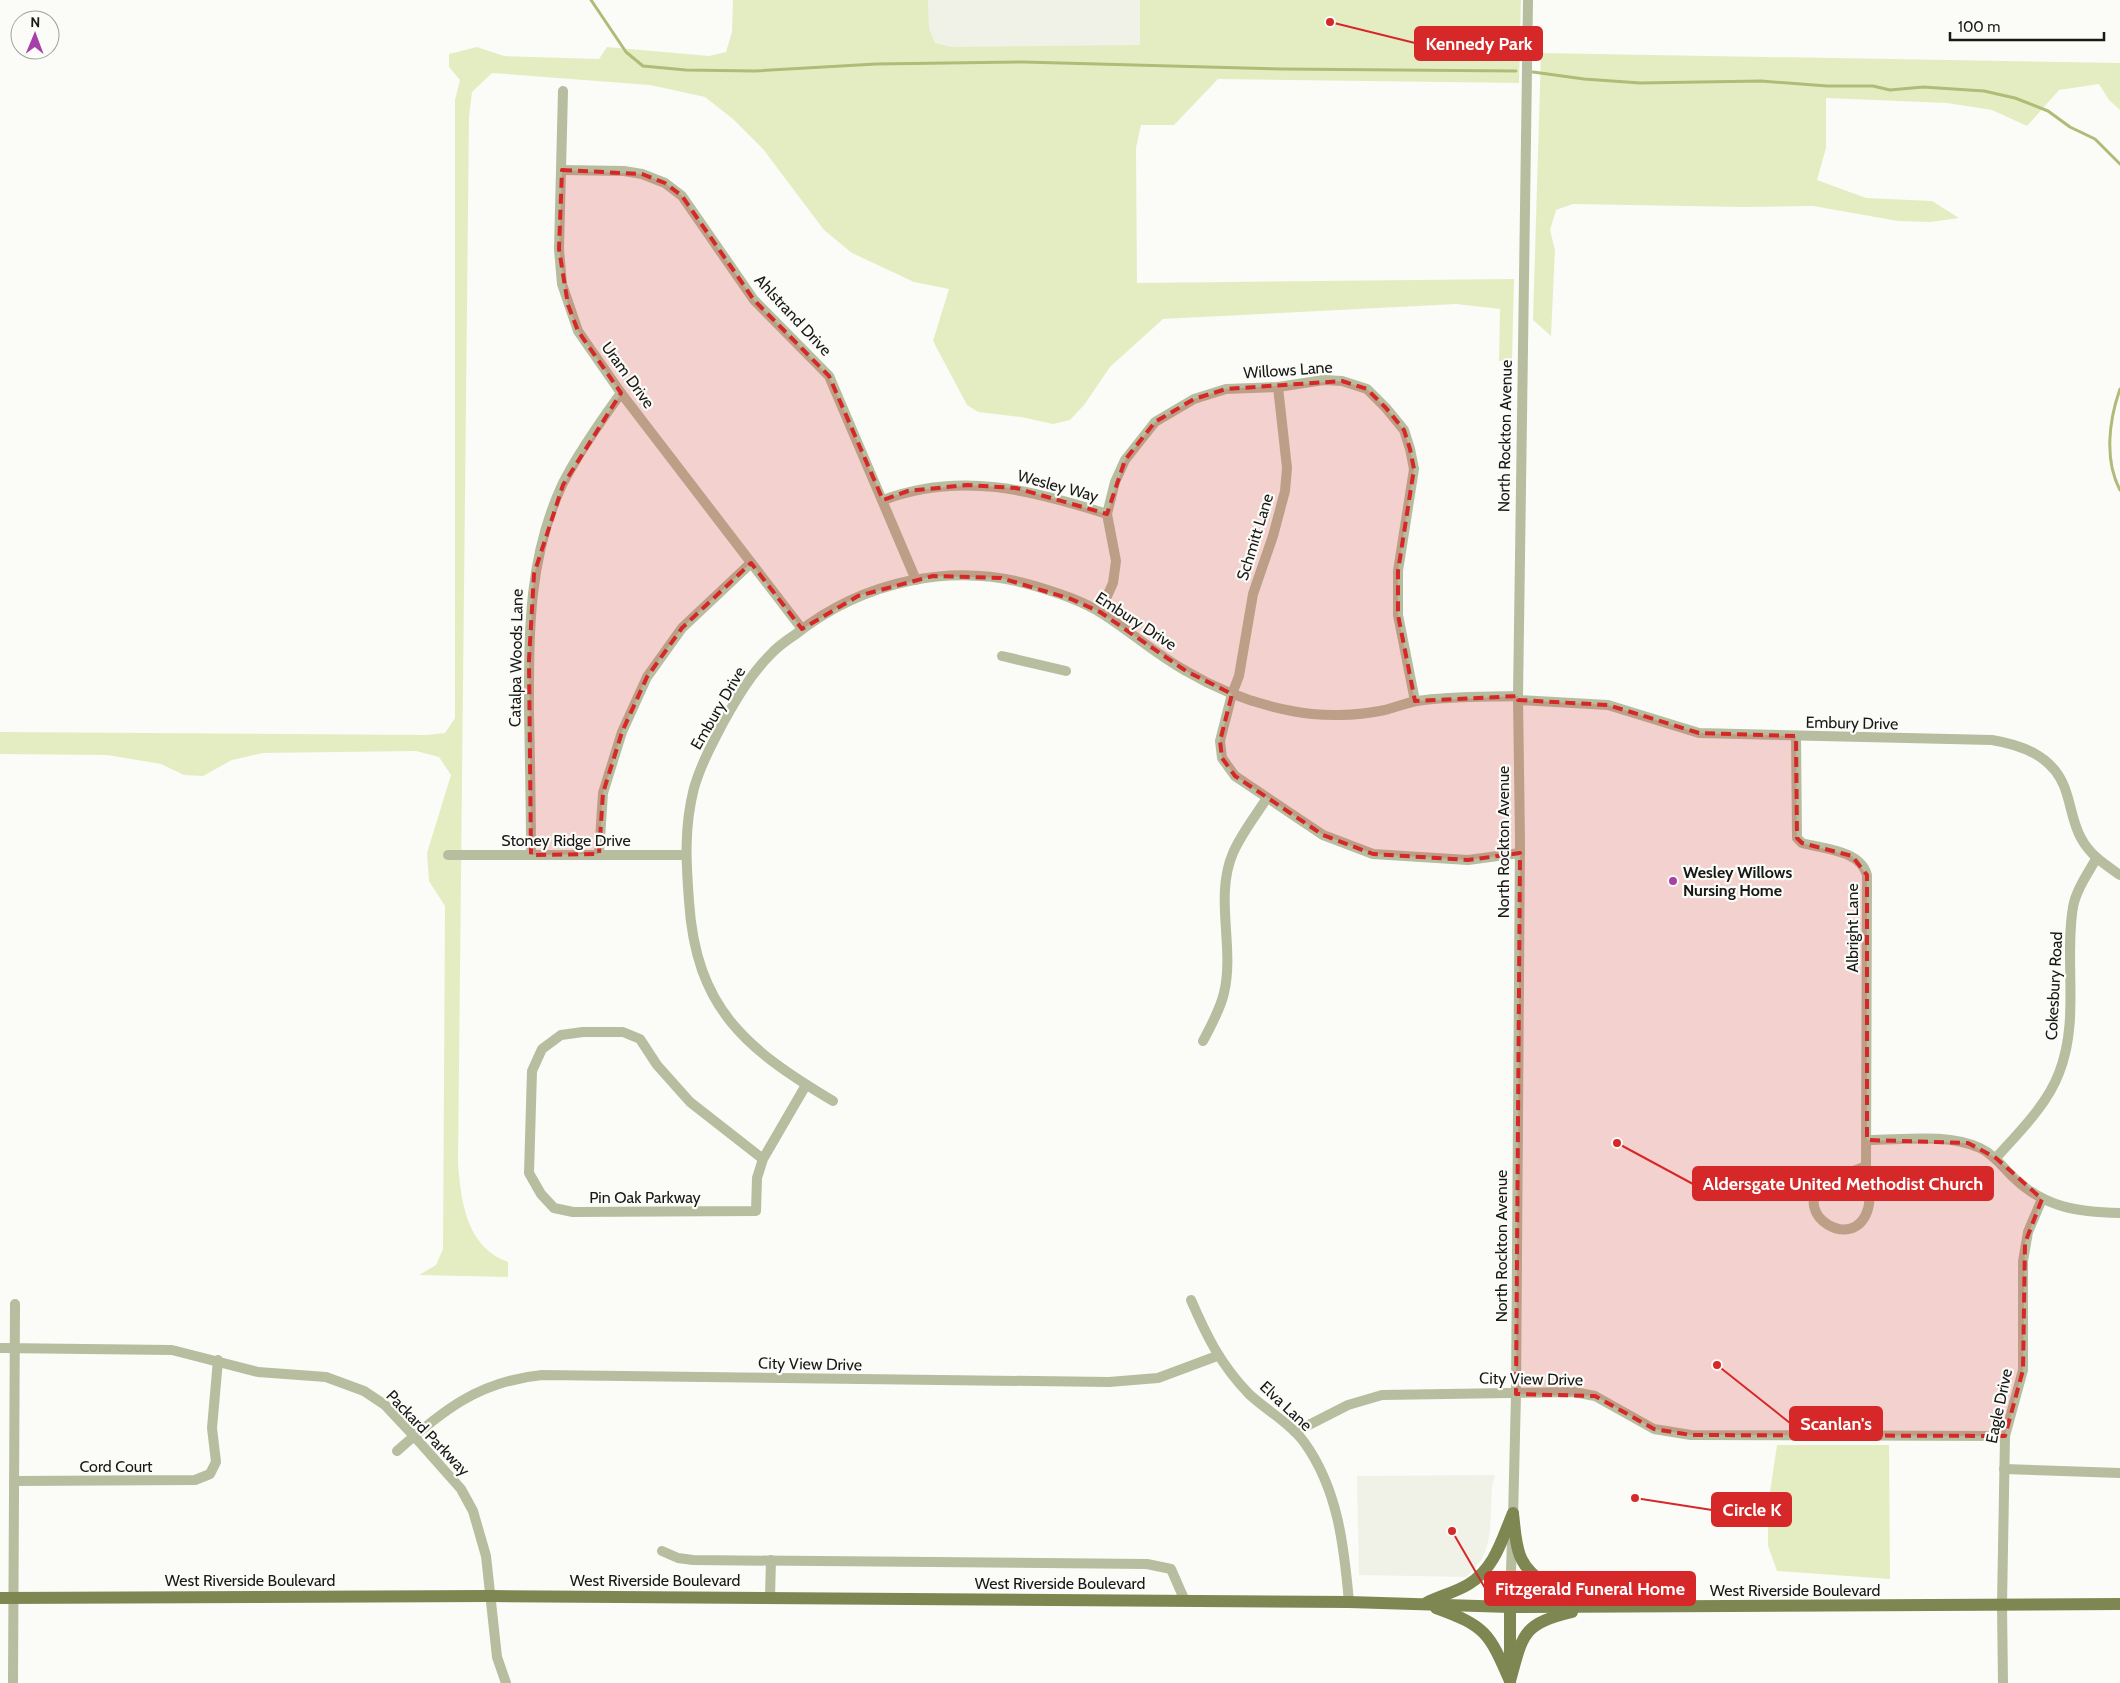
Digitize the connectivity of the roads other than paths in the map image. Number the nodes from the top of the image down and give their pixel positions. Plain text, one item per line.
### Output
1 (1528, 0) edge
2 (563, 91) dead end
3 (562, 170) junction
4 (1278, 387) junction
5 (621, 393) junction
6 (883, 500) junction
7 (1107, 514) junction
8 (751, 562) junction
9 (916, 580) junction
10 (1100, 612) junction
11 (802, 629) junction
12 (1002, 656) dead end
13 (1066, 671) dead end
14 (1232, 694) junction
15 (1518, 698) junction
16 (1415, 701) junction
17 (1796, 736) junction
18 (1267, 798) junction
19 (1520, 852) junction
20 (598, 854) junction
21 (448, 855) dead end
22 (531, 855) junction
23 (685, 855) junction
24 (2096, 859) junction
25 (2120, 875) edge
26 (1203, 1041) dead end
27 (806, 1085) junction
28 (833, 1101) dead end
29 (1867, 1140) junction
30 (1996, 1158) junction
31 (763, 1159) junction
32 (1866, 1166) junction
33 (2042, 1198) junction
34 (2120, 1213) edge
35 (1191, 1300) dead end
36 (16, 1304) dead end
37 (0, 1348) edge
38 (15, 1348) junction
39 (1217, 1356) junction
40 (218, 1360) junction
41 (1516, 1394) junction
42 (1295, 1432) junction
43 (414, 1436) junction
44 (2005, 1436) junction
45 (397, 1451) dead end
46 (2004, 1469) junction
47 (2120, 1472) edge
48 (15, 1481) junction
49 (1513, 1513) junction
50 (662, 1551) dead end
51 (771, 1560) junction
52 (490, 1596) junction
53 (6, 1597) edge
54 (770, 1598) junction
55 (1184, 1601) junction
56 (1349, 1602) junction
57 (1424, 1604) junction
58 (2120, 1604) edge
59 (2002, 1605) junction
60 (1510, 1607) junction
61 (1591, 1607) junction
62 (1510, 1682) edge
63 (13, 1683) edge
64 (506, 1683) edge
65 (2004, 1683) edge

1 - 15 street, North Rockton Avenue
2 - 3 street, Uram Drive
3 - 5 street, Uram Drive
3 - 6 street, Ahlstrand Drive
4 - 7 street, Willows Lane
4 - 14 street, Schmitt Lane
4 - 16 street, Willows Lane
5 - 8 street, Uram Drive
5 - 22 street, Catalpa Woods Lane
6 - 7 street, Wesley Way
6 - 9 street, Ahlstrand Drive
7 - 10 street, Willows Lane
8 - 11 street, Uram Drive
8 - 20 street
9 - 10 street, Embury Drive
9 - 11 street, Embury Drive
10 - 14 street, Embury Drive
11 - 23 street, Embury Drive
12 - 13 street
14 - 16 street, Embury Drive
14 - 18 street, Schmitt Lane
15 - 16 street, Embury Drive
15 - 17 street, Embury Drive
15 - 19 street, North Rockton Avenue
17 - 24 street, Embury Drive
17 - 29 street, Albright Lane
18 - 19 street, Schmitt Lane
18 - 26 street
19 - 41 street, North Rockton Avenue
20 - 22 street, Stoney Ridge Drive
20 - 23 street, Stoney Ridge Drive
21 - 22 street, Stoney Ridge Drive
23 - 27 street, Embury Drive
24 - 25 street, Embury Drive
24 - 30 street, Cokesbury Road
27 - 28 street, Embury Drive
27 - 31 street
29 - 30 street
29 - 32 street, Albright Lane
30 - 33 street
31 - 31 street, Pin Oak Parkway
32 - 32 street, Albright Lane
33 - 34 street
33 - 44 street, Eagle Drive
35 - 39 street, Elva Lane
36 - 38 street
37 - 38 street, Packard Parkway
38 - 40 street, Packard Parkway
38 - 48 street
39 - 42 street, Elva Lane
39 - 43 street, City View Drive
40 - 43 street, Packard Parkway
40 - 48 street, Cord Court
41 - 42 street, City View Drive
41 - 44 street, City View Drive
41 - 49 street, North Rockton Avenue
42 - 56 street, Elva Lane
43 - 45 street, City View Drive
43 - 52 street, Packard Parkway
44 - 46 street, Eagle Drive
46 - 47 street
46 - 59 street, Eagle Drive
48 - 53 street
49 - 57 main road
49 - 60 street, North Rockton Avenue
49 - 61 main road
50 - 51 street
51 - 54 street
51 - 55 street
52 - 53 main road, West Riverside Boulevard
52 - 54 main road, West Riverside Boulevard
52 - 64 street, Packard Parkway
53 - 63 street
54 - 55 main road, West Riverside Boulevard
55 - 56 main road, West Riverside Boulevard
56 - 57 main road, West Riverside Boulevard
57 - 60 main road, West Riverside Boulevard
57 - 62 main road
58 - 59 main road, West Riverside Boulevard
59 - 61 main road, West Riverside Boulevard
59 - 65 street, Eagle Drive
60 - 61 main road, West Riverside Boulevard
60 - 62 main road, North Rockton Avenue
61 - 62 main road

